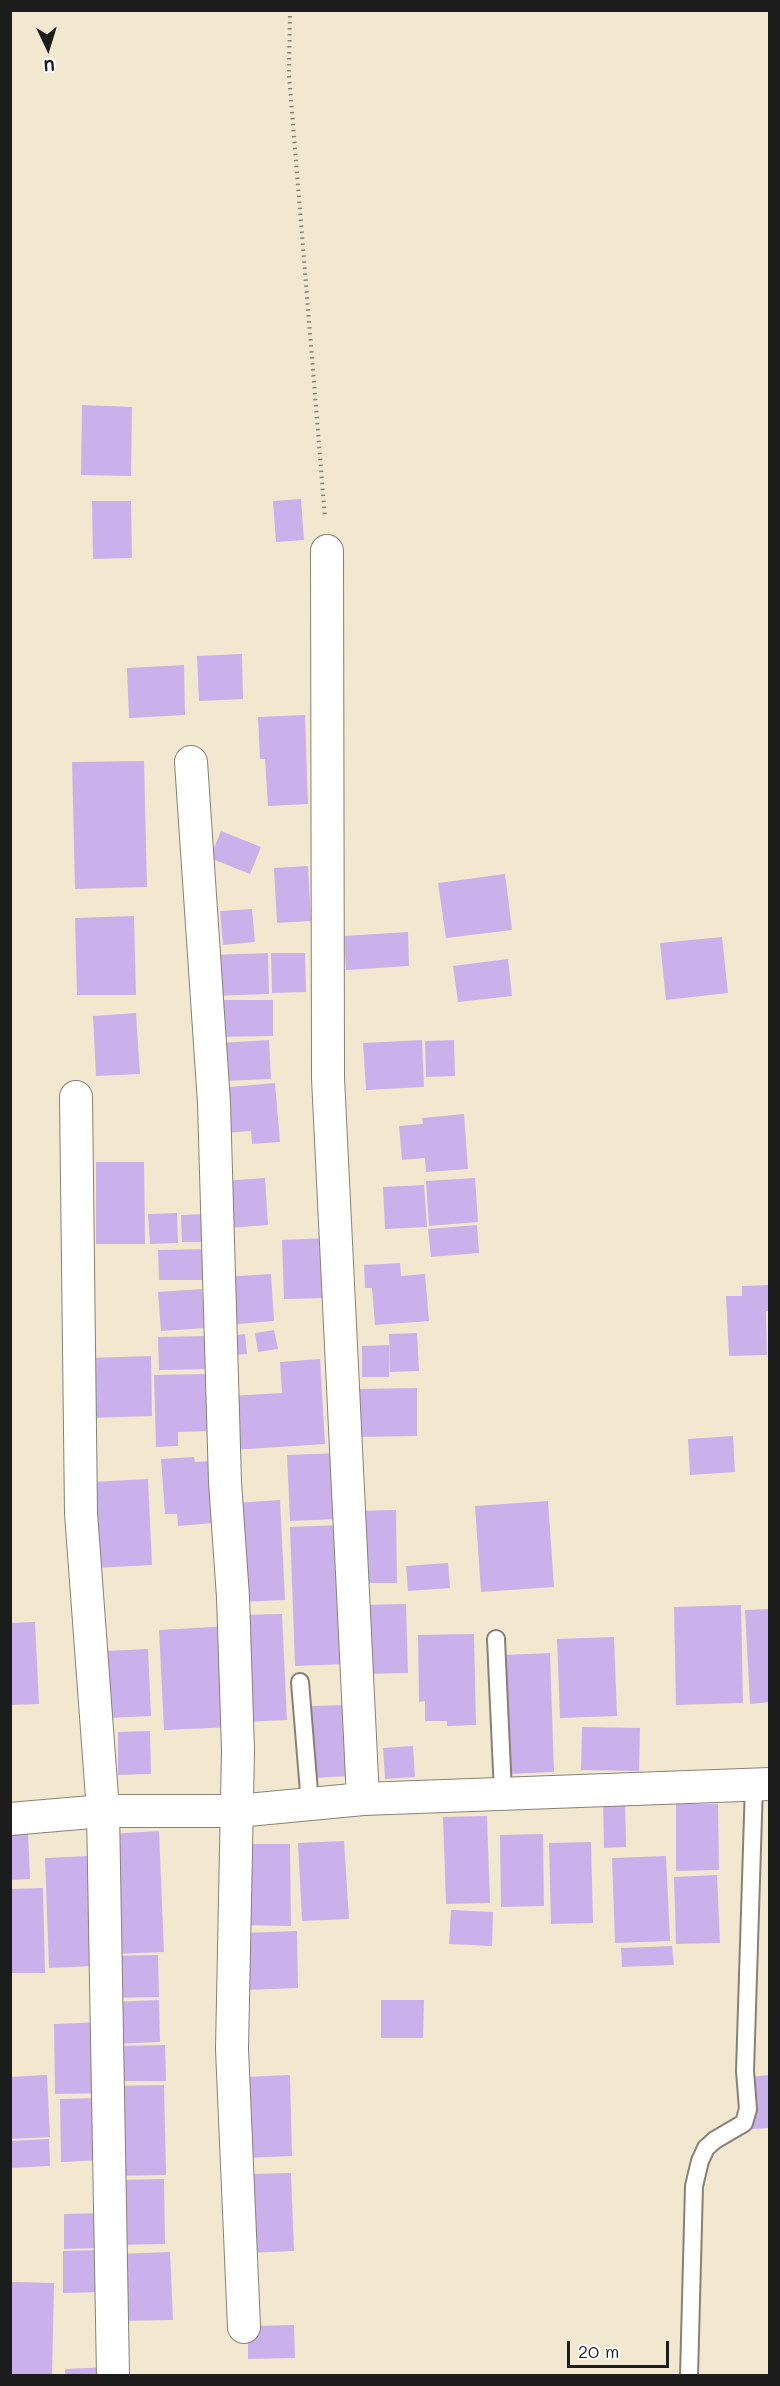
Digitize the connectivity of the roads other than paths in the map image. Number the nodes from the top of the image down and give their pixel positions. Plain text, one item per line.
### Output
1 (327, 551) road end
2 (191, 762) dead end
3 (76, 1097) dead end
4 (496, 1639) dead end
5 (300, 1682) dead end
6 (762, 1784) edge
7 (503, 1793) junction
8 (363, 1799) junction
9 (310, 1804) junction
10 (103, 1811) junction
11 (237, 1811) junction
12 (10, 1819) edge
13 (244, 2327) dead end
14 (113, 2376) edge
15 (689, 2376) edge

1 - 8 street
2 - 11 street
3 - 10 street
4 - 7 lane
5 - 9 lane
6 - 7 street
6 - 15 lane
7 - 8 street
8 - 9 street
9 - 11 street
10 - 11 street
10 - 12 street
10 - 14 street
11 - 13 street

